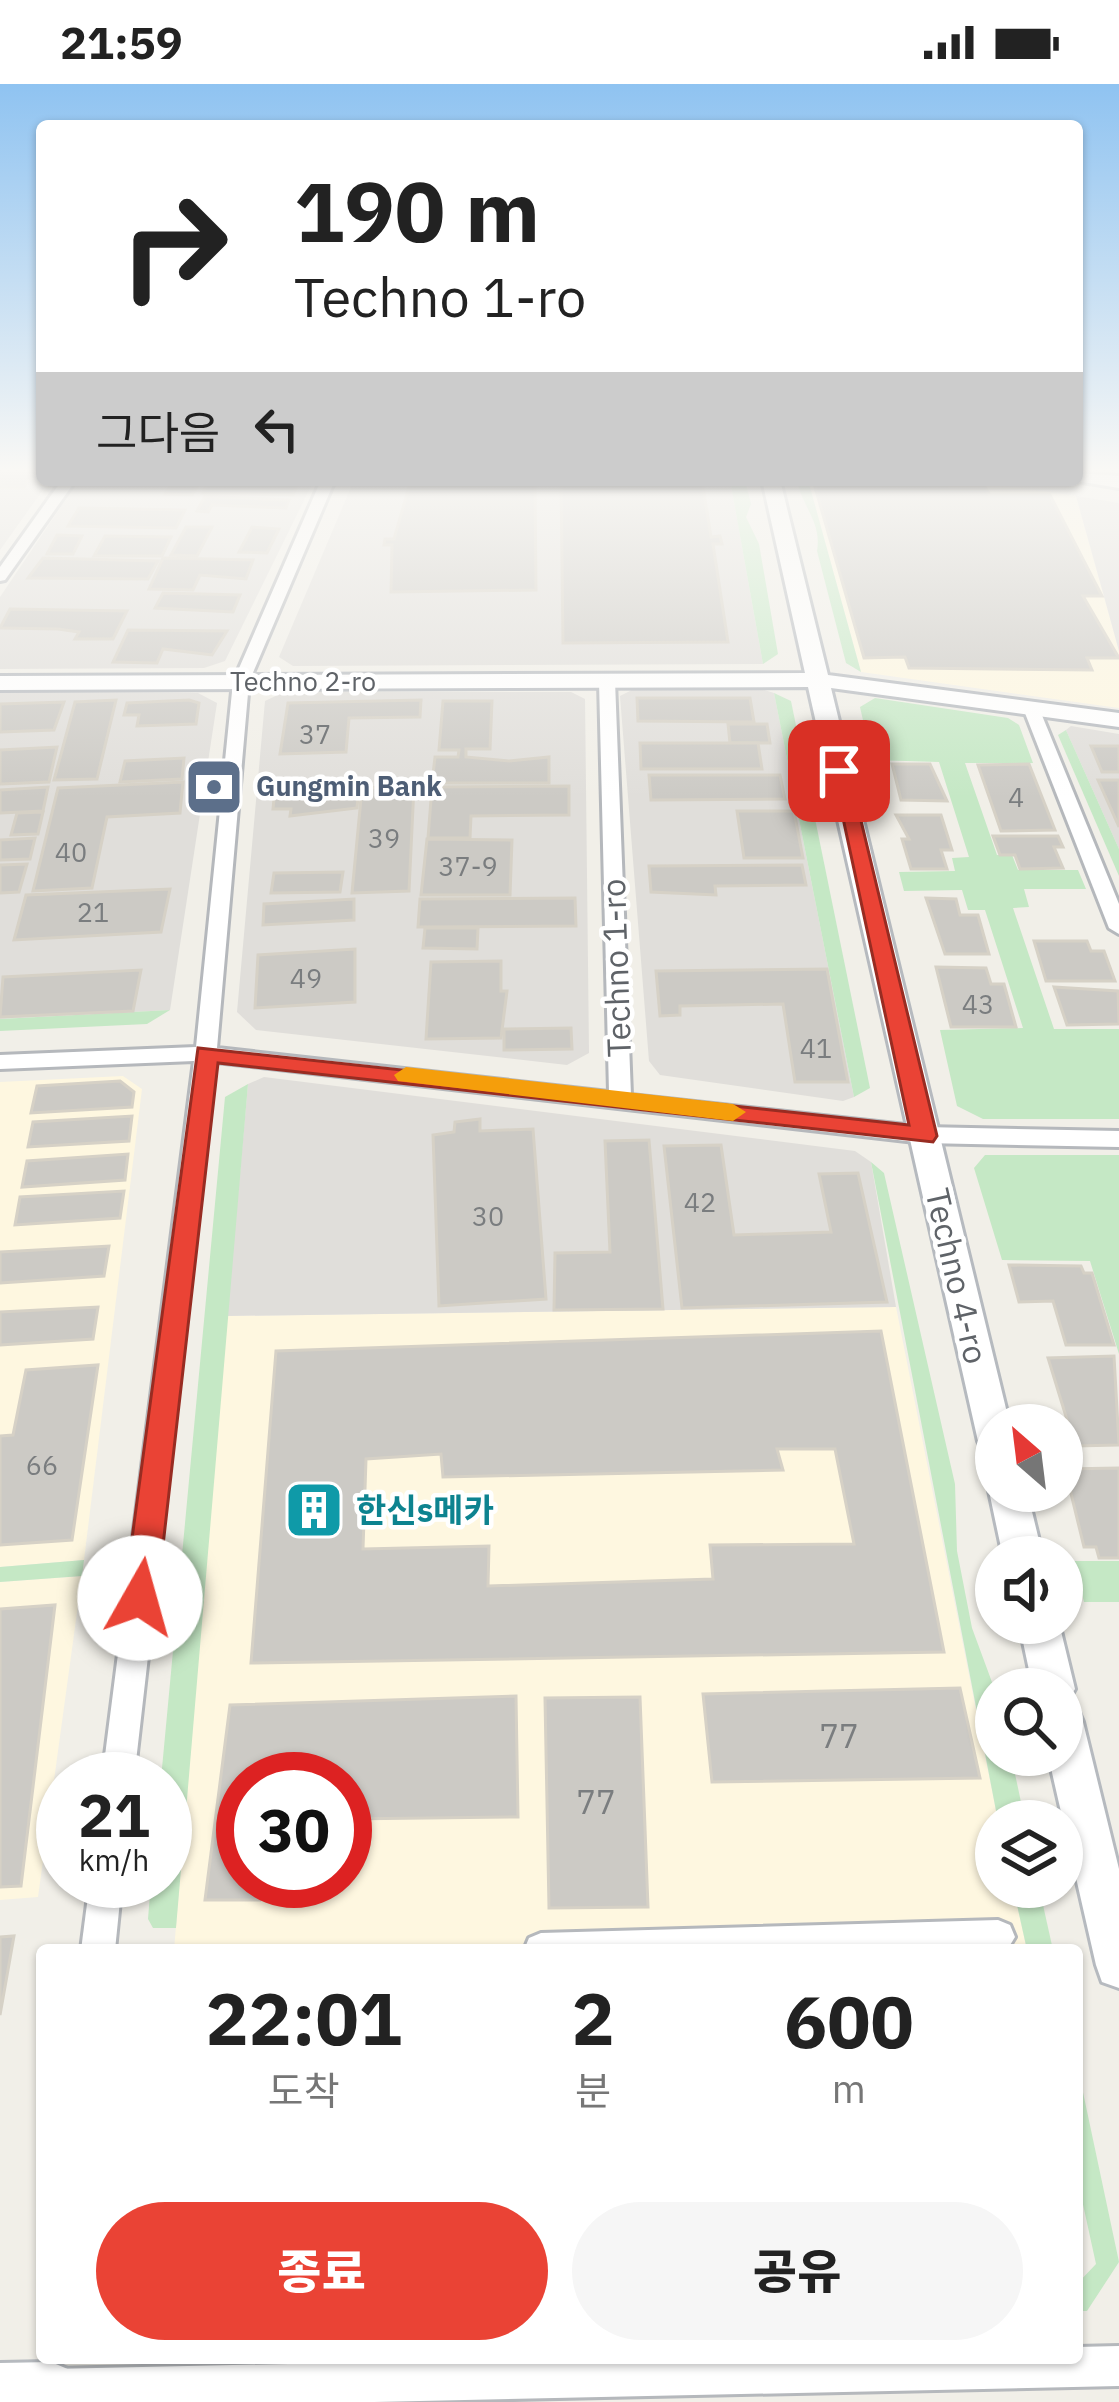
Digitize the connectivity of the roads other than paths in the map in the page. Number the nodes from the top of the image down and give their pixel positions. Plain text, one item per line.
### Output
1 (284, 581) edge
2 (795, 581) edge
3 (818, 680) junction
4 (607, 681) junction
5 (241, 682) junction
6 (0, 683) edge
7 (1031, 708) junction
8 (1119, 720) edge
9 (1119, 928) edge
10 (206, 1054) junction
11 (0, 1062) edge
12 (620, 1099) junction
13 (924, 1136) junction
14 (1119, 1139) edge
15 (987, 1404) edge
16 (121, 1752) edge
17 (1075, 1776) edge
18 (103, 1908) edge
19 (998, 1937) dead end
20 (99, 1944) edge
21 (752, 1944) edge
22 (1119, 1965) edge
23 (1119, 2366) edge
24 (39, 2385) edge

1 - 5 street
2 - 3 main road, Techno 4-ro
3 - 4 main road, Techno 2-ro
3 - 7 main road, Techno 2-ro
3 - 13 main road, Techno 4-ro
4 - 5 main road, Techno 2-ro
4 - 12 street, Techno 1-ro
5 - 6 main road, Techno 2-ro
5 - 10 street
7 - 8 main road, Techno 2-ro
7 - 9 street
10 - 11 street, Techno 1-ro
10 - 12 street, Techno 1-ro
10 - 16 street
12 - 13 street, Techno 1-ro
13 - 14 street, Techno 1-ro
13 - 15 main road, Techno 4-ro
17 - 22 main road
18 - 20 street
19 - 21 street
23 - 24 street

